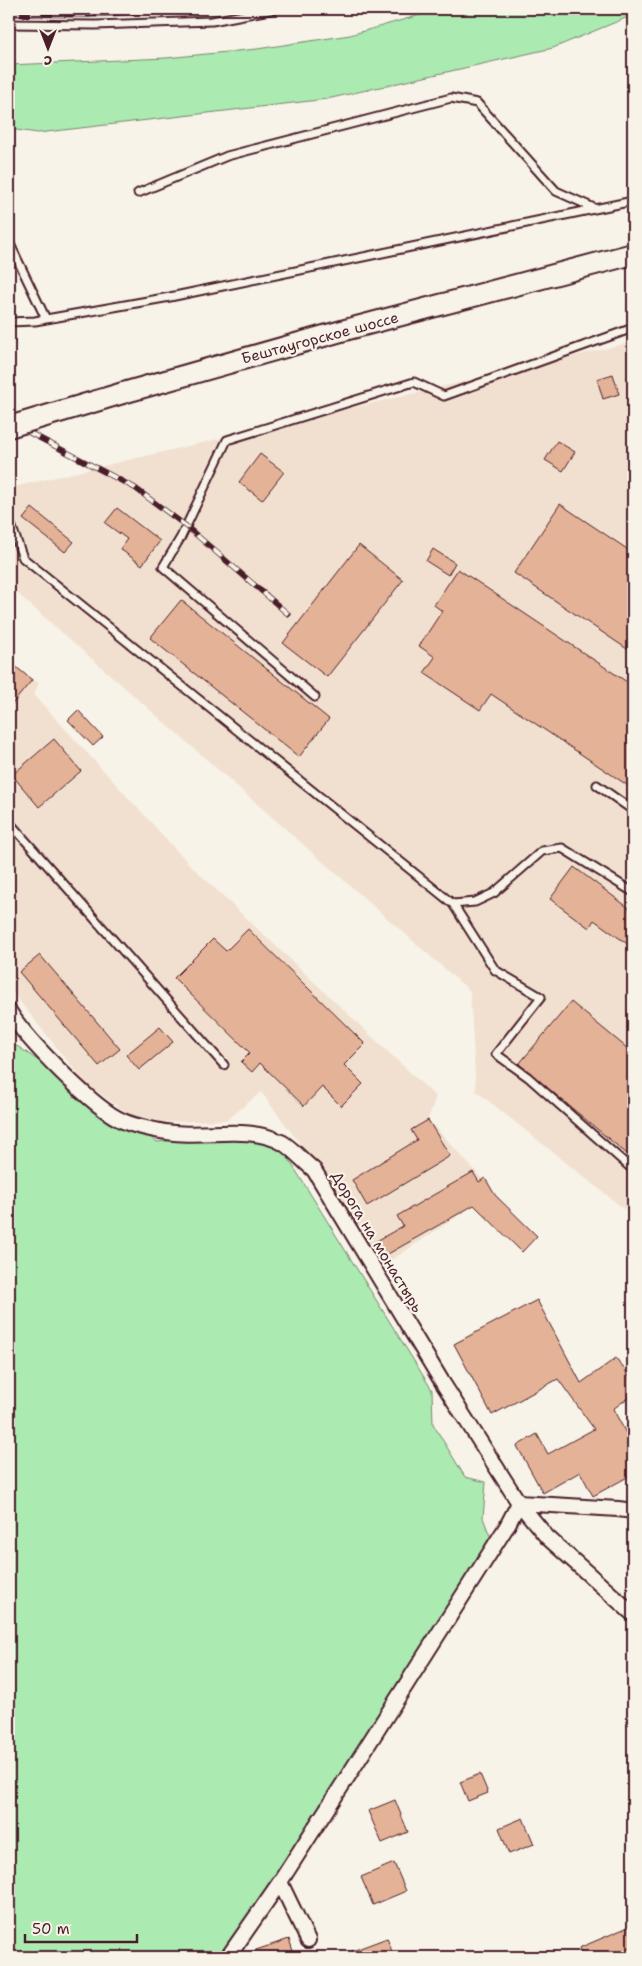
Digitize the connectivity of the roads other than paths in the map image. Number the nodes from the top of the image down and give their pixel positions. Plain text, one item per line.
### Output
1 (275, 9) edge
2 (9, 24) edge
3 (138, 193) dead end
4 (633, 200) edge
5 (595, 208) junction
6 (9, 242) edge
7 (633, 254) edge
8 (46, 319) junction
9 (9, 322) edge
10 (633, 328) edge
11 (9, 427) edge
12 (9, 519) edge
13 (315, 697) dead end
14 (597, 785) dead end
15 (633, 816) edge
16 (9, 822) edge
17 (633, 892) edge
18 (453, 904) junction
19 (9, 1011) edge
20 (224, 1065) dead end
21 (633, 1170) edge
22 (519, 1503) junction
23 (633, 1511) edge
24 (633, 1614) edge
25 (280, 1882) junction
26 (308, 1940) dead end
27 (228, 1957) edge

1 - 2 lane
3 - 5 lane
4 - 5 lane
5 - 8 lane
6 - 8 lane
7 - 11 main road, Бештаугорское шоссе, bridge
8 - 9 lane
10 - 13 lane
12 - 18 lane
14 - 15 lane
16 - 20 lane
17 - 18 lane
18 - 21 lane
19 - 22 street, Дорога на монастырь
22 - 23 street
22 - 24 street, Дорога на монастырь
22 - 25 street
25 - 26 street
25 - 27 street

